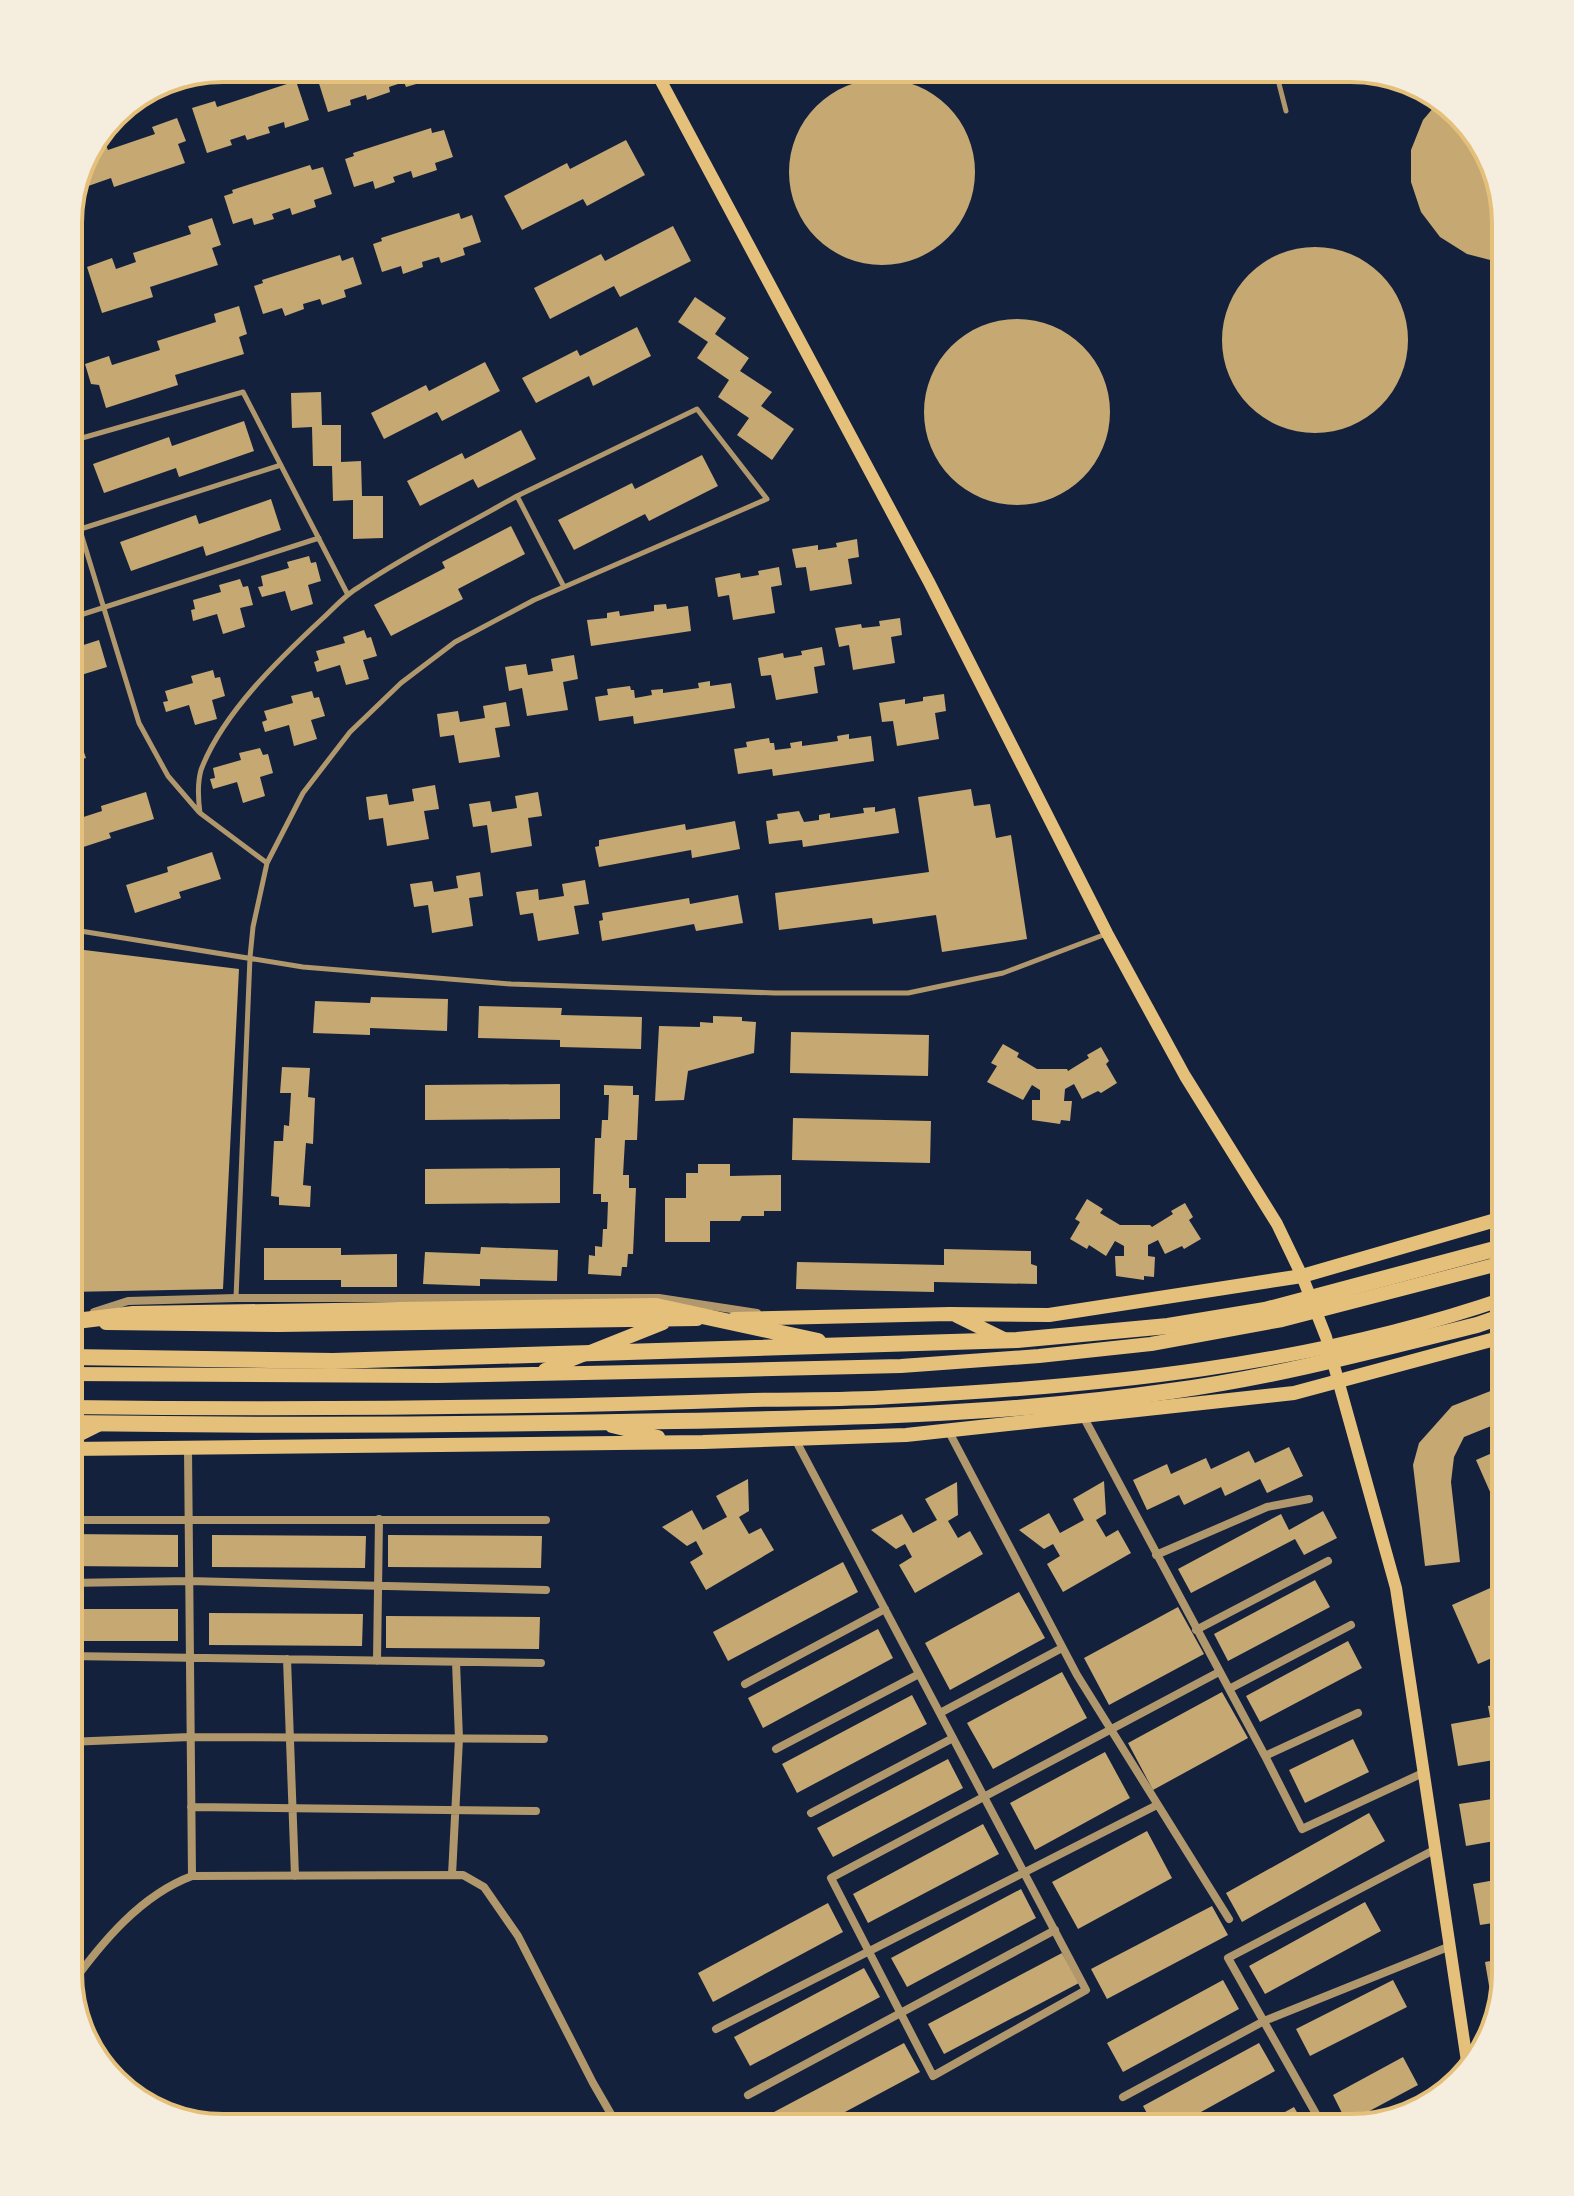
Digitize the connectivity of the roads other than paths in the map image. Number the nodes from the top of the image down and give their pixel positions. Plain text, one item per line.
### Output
1 (661, 82) edge
2 (1279, 82) edge
3 (1286, 111) dead end
4 (82, 438) edge
5 (281, 465) junction
6 (517, 496) junction
7 (82, 528) edge
8 (82, 536) edge
9 (319, 538) junction
10 (564, 587) junction
11 (348, 595) junction
12 (104, 608) junction
13 (82, 615) edge
14 (200, 813) junction
15 (267, 863) junction
16 (82, 932) edge
17 (1107, 933) junction
18 (250, 957) junction
19 (1492, 1221) edge
20 (1492, 1250) edge
21 (1492, 1266) edge
22 (1302, 1276) junction
23 (1492, 1303) edge
24 (241, 1305) junction
25 (1316, 1313) junction
26 (950, 1314) junction
27 (785, 1318) junction
28 (82, 1320) edge
29 (671, 1320) junction
30 (1492, 1320) edge
31 (82, 1322) edge
32 (1492, 1340) edge
33 (1329, 1346) junction
34 (846, 1347) junction
35 (1039, 1356) junction
36 (82, 1357) edge
37 (82, 1374) edge
38 (536, 1374) junction
39 (1338, 1382) junction
40 (82, 1407) edge
41 (534, 1407) junction
42 (130, 1408) junction
43 (1082, 1415) junction
44 (82, 1423) edge
45 (948, 1430) junction
46 (82, 1433) edge
47 (795, 1439) junction
48 (679, 1442) junction
49 (188, 1448) junction
50 (82, 1449) edge
51 (1309, 1499) dead end
52 (188, 1518) junction
53 (379, 1519) junction
54 (82, 1520) edge
55 (546, 1520) dead end
56 (1156, 1555) junction
57 (1328, 1561) dead end
58 (189, 1581) junction
59 (82, 1583) edge
60 (378, 1586) junction
61 (546, 1590) dead end
62 (885, 1609) junction
63 (1351, 1625) dead end
64 (1196, 1630) junction
65 (1062, 1648) junction
66 (82, 1656) edge
67 (189, 1658) junction
68 (287, 1659) junction
69 (377, 1661) junction
70 (456, 1662) junction
71 (541, 1663) dead end
72 (1219, 1672) junction
73 (919, 1674) junction
74 (745, 1684) dead end
75 (1229, 1689) junction
76 (940, 1713) junction
77 (1358, 1713) dead end
78 (1110, 1729) junction
79 (190, 1737) junction
80 (291, 1737) junction
81 (953, 1738) junction
82 (459, 1739) junction
83 (544, 1739) dead end
84 (82, 1741) edge
85 (776, 1749) dead end
86 (1265, 1756) junction
87 (1423, 1773) junction
88 (984, 1796) junction
89 (1157, 1805) junction
90 (191, 1807) junction
91 (294, 1808) junction
92 (457, 1810) junction
93 (536, 1811) dead end
94 (811, 1813) dead end
95 (1434, 1850) junction
96 (1024, 1873) junction
97 (452, 1875) junction
98 (192, 1876) junction
99 (295, 1876) junction
100 (1229, 1919) dead end
101 (1055, 1930) junction
102 (1448, 1947) junction
103 (869, 1952) junction
104 (82, 1970) edge
105 (902, 2013) junction
106 (1264, 2021) junction
107 (716, 2029) dead end
108 (1466, 2055) edge
109 (748, 2095) dead end
110 (1123, 2097) dead end
111 (611, 2114) edge
112 (1316, 2114) edge

1 - 17 main road
2 - 3 lane
4 - 5 lane
5 - 7 lane
5 - 9 lane
6 - 10 lane
6 - 10 lane
6 - 11 lane
8 - 12 lane
9 - 11 lane
9 - 12 lane
10 - 15 lane
11 - 14 lane
12 - 13 lane
12 - 14 lane
14 - 15 lane
15 - 18 lane
16 - 18 lane
17 - 18 lane
17 - 22 main road
18 - 24 lane
19 - 22 main road
20 - 34 highway
21 - 25 main road
22 - 25 main road
22 - 26 main road
23 - 33 main road
24 - 27 street
24 - 28 highway
24 - 34 highway
25 - 33 main road
25 - 35 main road
26 - 27 main road
26 - 35 main road
27 - 29 main road
29 - 31 main road
29 - 38 main road
30 - 44 highway
32 - 39 main road
33 - 39 main road
33 - 41 main road
34 - 36 highway
35 - 38 main road
37 - 38 main road
39 - 43 main road
39 - 87 main road
40 - 42 main road
41 - 42 main road
41 - 48 main road
42 - 46 main road
43 - 45 main road
43 - 56 street
45 - 47 main road
45 - 65 street
47 - 48 main road
47 - 62 street
48 - 49 main road
49 - 50 main road
49 - 52 street
51 - 56 street
52 - 53 street
52 - 54 street
52 - 58 street
53 - 55 street
53 - 60 street
56 - 64 street
57 - 64 street
58 - 59 street
58 - 60 street
58 - 67 street
60 - 61 street
60 - 69 street
62 - 73 street
62 - 74 street
63 - 75 street
64 - 72 street
65 - 76 street
65 - 78 street
66 - 67 street
67 - 68 street
67 - 79 street
68 - 69 street
68 - 80 street
69 - 70 street
70 - 71 street
70 - 82 street
72 - 75 street
72 - 78 street
73 - 76 street
73 - 85 street
75 - 86 street
76 - 81 street
77 - 86 street
78 - 88 street
78 - 89 street
79 - 80 street
79 - 84 street
79 - 90 street
80 - 82 street
80 - 91 street
81 - 88 street
81 - 94 street
82 - 83 street
82 - 92 street
86 - 87 street
87 - 95 main road
88 - 96 street
88 - 103 street
89 - 96 street
89 - 100 street
90 - 91 street
90 - 98 street
91 - 92 street
91 - 99 street
92 - 93 street
92 - 97 street
95 - 102 main road
95 - 106 street
96 - 101 street
96 - 103 street
97 - 99 street
97 - 111 street
98 - 99 street
98 - 104 street
101 - 105 street
101 - 105 street
102 - 106 street
102 - 108 main road
103 - 105 street
103 - 107 street
105 - 109 street
106 - 110 street
106 - 112 street

